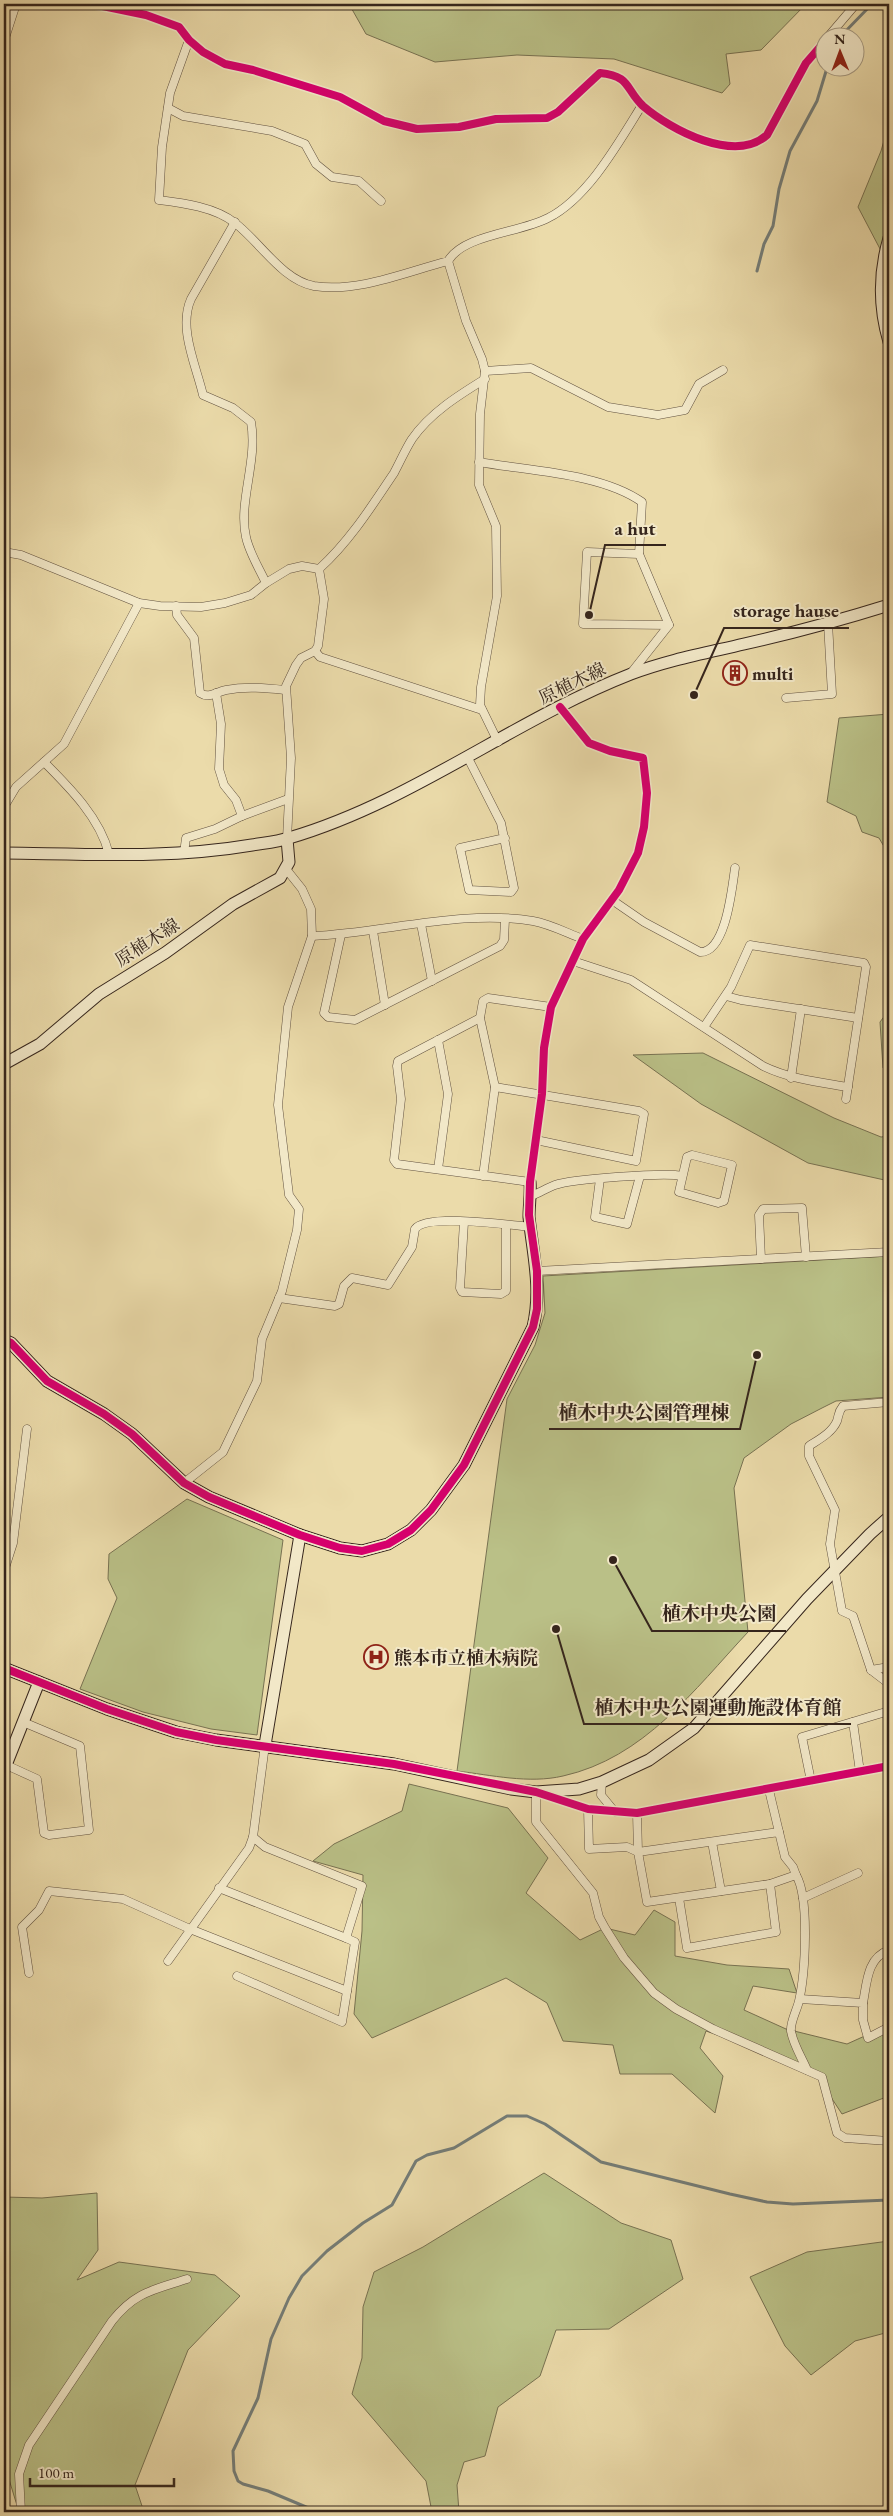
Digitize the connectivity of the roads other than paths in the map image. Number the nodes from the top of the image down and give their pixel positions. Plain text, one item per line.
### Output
1 (16, 4) edge
2 (94, 4) edge
3 (856, 4) edge
4 (835, 28) edge
5 (189, 40) junction
6 (4, 41) edge
7 (816, 51) edge
8 (4, 71) edge
9 (4, 90) edge
10 (642, 105) junction
11 (168, 108) junction
12 (381, 201) dead end
13 (235, 222) junction
14 (889, 238) edge
15 (448, 261) junction
16 (889, 342) edge
17 (723, 370) dead end
18 (485, 375) junction
19 (479, 462) junction
20 (4, 552) edge
21 (639, 554) junction
22 (319, 569) junction
23 (266, 583) junction
24 (139, 604) junction
25 (889, 605) edge
26 (176, 606) junction
27 (828, 623) junction
28 (669, 625) junction
29 (316, 651) junction
30 (630, 674) junction
31 (286, 690) junction
32 (216, 694) junction
33 (786, 698) dead end
34 (560, 707) junction
35 (482, 710) junction
36 (498, 742) junction
37 (468, 758) junction
38 (44, 762) junction
39 (288, 799) junction
40 (4, 807) edge
41 (242, 816) junction
42 (505, 838) junction
43 (287, 839) junction
44 (4, 853) edge
45 (109, 854) junction
46 (184, 854) junction
47 (735, 868) dead end
48 (286, 870) junction
49 (612, 900) junction
50 (505, 919) junction
51 (421, 924) junction
52 (373, 931) junction
53 (341, 935) junction
54 (312, 936) junction
55 (583, 939) junction
56 (573, 961) junction
57 (432, 981) junction
58 (726, 996) junction
59 (385, 1005) junction
60 (551, 1007) junction
61 (801, 1009) junction
62 (480, 1018) junction
63 (858, 1018) junction
64 (704, 1027) junction
65 (438, 1040) junction
66 (4, 1064) edge
67 (791, 1078) junction
68 (496, 1087) junction
69 (848, 1087) junction
70 (542, 1094) junction
71 (846, 1099) dead end
72 (536, 1140) junction
73 (636, 1160) junction
74 (438, 1169) junction
75 (483, 1176) junction
76 (682, 1176) junction
77 (637, 1177) junction
78 (600, 1179) junction
79 (530, 1182) junction
80 (531, 1196) junction
81 (464, 1222) junction
82 (506, 1225) junction
83 (531, 1226) junction
84 (889, 1252) edge
85 (806, 1257) junction
86 (761, 1259) junction
87 (537, 1271) junction
88 (279, 1298) junction
89 (4, 1340) edge
90 (889, 1402) edge
91 (27, 1429) dead end
92 (184, 1482) junction
93 (889, 1517) edge
94 (300, 1535) junction
95 (4, 1571) edge
96 (833, 1572) junction
97 (889, 1667) edge
98 (4, 1668) edge
99 (871, 1670) junction
100 (39, 1682) junction
101 (889, 1690) edge
102 (889, 1711) edge
103 (23, 1722) junction
104 (853, 1722) junction
105 (265, 1745) junction
106 (4, 1766) edge
107 (889, 1766) edge
108 (860, 1772) junction
109 (811, 1781) junction
110 (602, 1782) junction
111 (769, 1790) junction
112 (536, 1792) junction
113 (588, 1809) junction
114 (615, 1812) junction
115 (638, 1813) junction
116 (779, 1832) junction
117 (253, 1836) junction
118 (712, 1842) junction
119 (638, 1852) junction
120 (858, 1873) dead end
121 (796, 1876) junction
122 (770, 1884) junction
123 (219, 1888) junction
124 (721, 1891) junction
125 (679, 1898) junction
126 (804, 1898) junction
127 (190, 1929) junction
128 (346, 1938) junction
129 (889, 1950) edge
130 (168, 1961) dead end
131 (29, 1973) dead end
132 (237, 1976) dead end
133 (347, 1991) junction
134 (800, 1999) junction
135 (862, 2003) junction
136 (889, 2027) edge
137 (807, 2070) junction
138 (889, 2141) edge
139 (187, 2279) dead end
140 (21, 2512) edge

1 - 6 street
2 - 5 street
3 - 4 street
5 - 10 street
5 - 11 street
7 - 10 street
8 - 9 street
10 - 15 street
11 - 12 street
11 - 13 street
13 - 15 street
13 - 23 street
14 - 16 street
15 - 18 street
17 - 18 street
18 - 19 street
18 - 22 street
19 - 21 street
19 - 35 street
20 - 24 street
21 - 28 street
21 - 28 street
22 - 23 street
22 - 29 street
23 - 26 street
24 - 26 street
24 - 38 street
25 - 27 street, 原植木線
26 - 32 street
27 - 30 street, 原植木線
27 - 33 street
28 - 30 street
29 - 31 street
29 - 35 street
30 - 34 street, 原植木線
31 - 32 street
31 - 39 street
32 - 41 street
34 - 36 street, 原植木線
34 - 49 street
35 - 36 street
36 - 37 street, 原植木線
37 - 42 street
37 - 43 street, 原植木線
38 - 40 street
38 - 45 street
39 - 41 street
39 - 43 street
41 - 46 street
42 - 42 street
43 - 46 street, 原植木線
43 - 48 street
44 - 45 street, 原植木線
45 - 46 street, 原植木線
47 - 49 street
48 - 54 street
48 - 66 street, 原植木線
49 - 55 street
50 - 51 street
50 - 55 street
50 - 57 street
51 - 52 street
51 - 57 street
52 - 53 street
52 - 59 street
53 - 54 street
53 - 59 street
54 - 88 street
55 - 56 street
56 - 60 street
56 - 64 street
57 - 59 street
58 - 61 street
58 - 63 street
58 - 64 street
60 - 62 street
60 - 70 street
61 - 63 street
61 - 67 street
62 - 65 street
62 - 68 street
63 - 69 street
64 - 67 street
65 - 74 street
65 - 74 street
67 - 69 street
68 - 70 street
68 - 75 street
69 - 71 street
70 - 72 street
70 - 73 street
72 - 73 street
72 - 79 street
73 - 77 street
74 - 75 street
75 - 79 street
76 - 76 street
76 - 77 street
77 - 78 street
77 - 78 street
78 - 80 street
79 - 80 street
80 - 83 street
81 - 82 street
81 - 82 street
81 - 88 street
82 - 83 street
83 - 87 street
84 - 85 street
85 - 86 street
85 - 86 street
86 - 87 street
87 - 94 street
88 - 92 street
89 - 92 street
90 - 96 street
91 - 95 street
92 - 94 street
93 - 96 street
94 - 105 street
96 - 99 street
96 - 110 street
97 - 99 street
98 - 100 street
99 - 101 street
100 - 103 street
100 - 105 street
102 - 104 street
103 - 106 street
103 - 106 street
104 - 108 street
104 - 109 street
105 - 112 street
105 - 117 street
107 - 108 street
108 - 109 street
109 - 111 street
110 - 112 street
110 - 114 street
111 - 115 street
111 - 116 street
112 - 113 street
112 - 137 street
113 - 114 street
113 - 119 street
114 - 115 street
115 - 119 street
116 - 118 street
116 - 121 street
117 - 123 street
117 - 128 street
118 - 119 street
118 - 124 street
119 - 125 street
120 - 126 street
121 - 122 street
121 - 126 street
122 - 124 street
122 - 125 street
123 - 127 street
123 - 128 street
124 - 125 street
126 - 134 street
127 - 130 street
127 - 131 street
127 - 133 street
128 - 133 street
129 - 135 street
132 - 133 street
134 - 135 street
134 - 137 street
135 - 136 street
137 - 138 street
139 - 140 street

